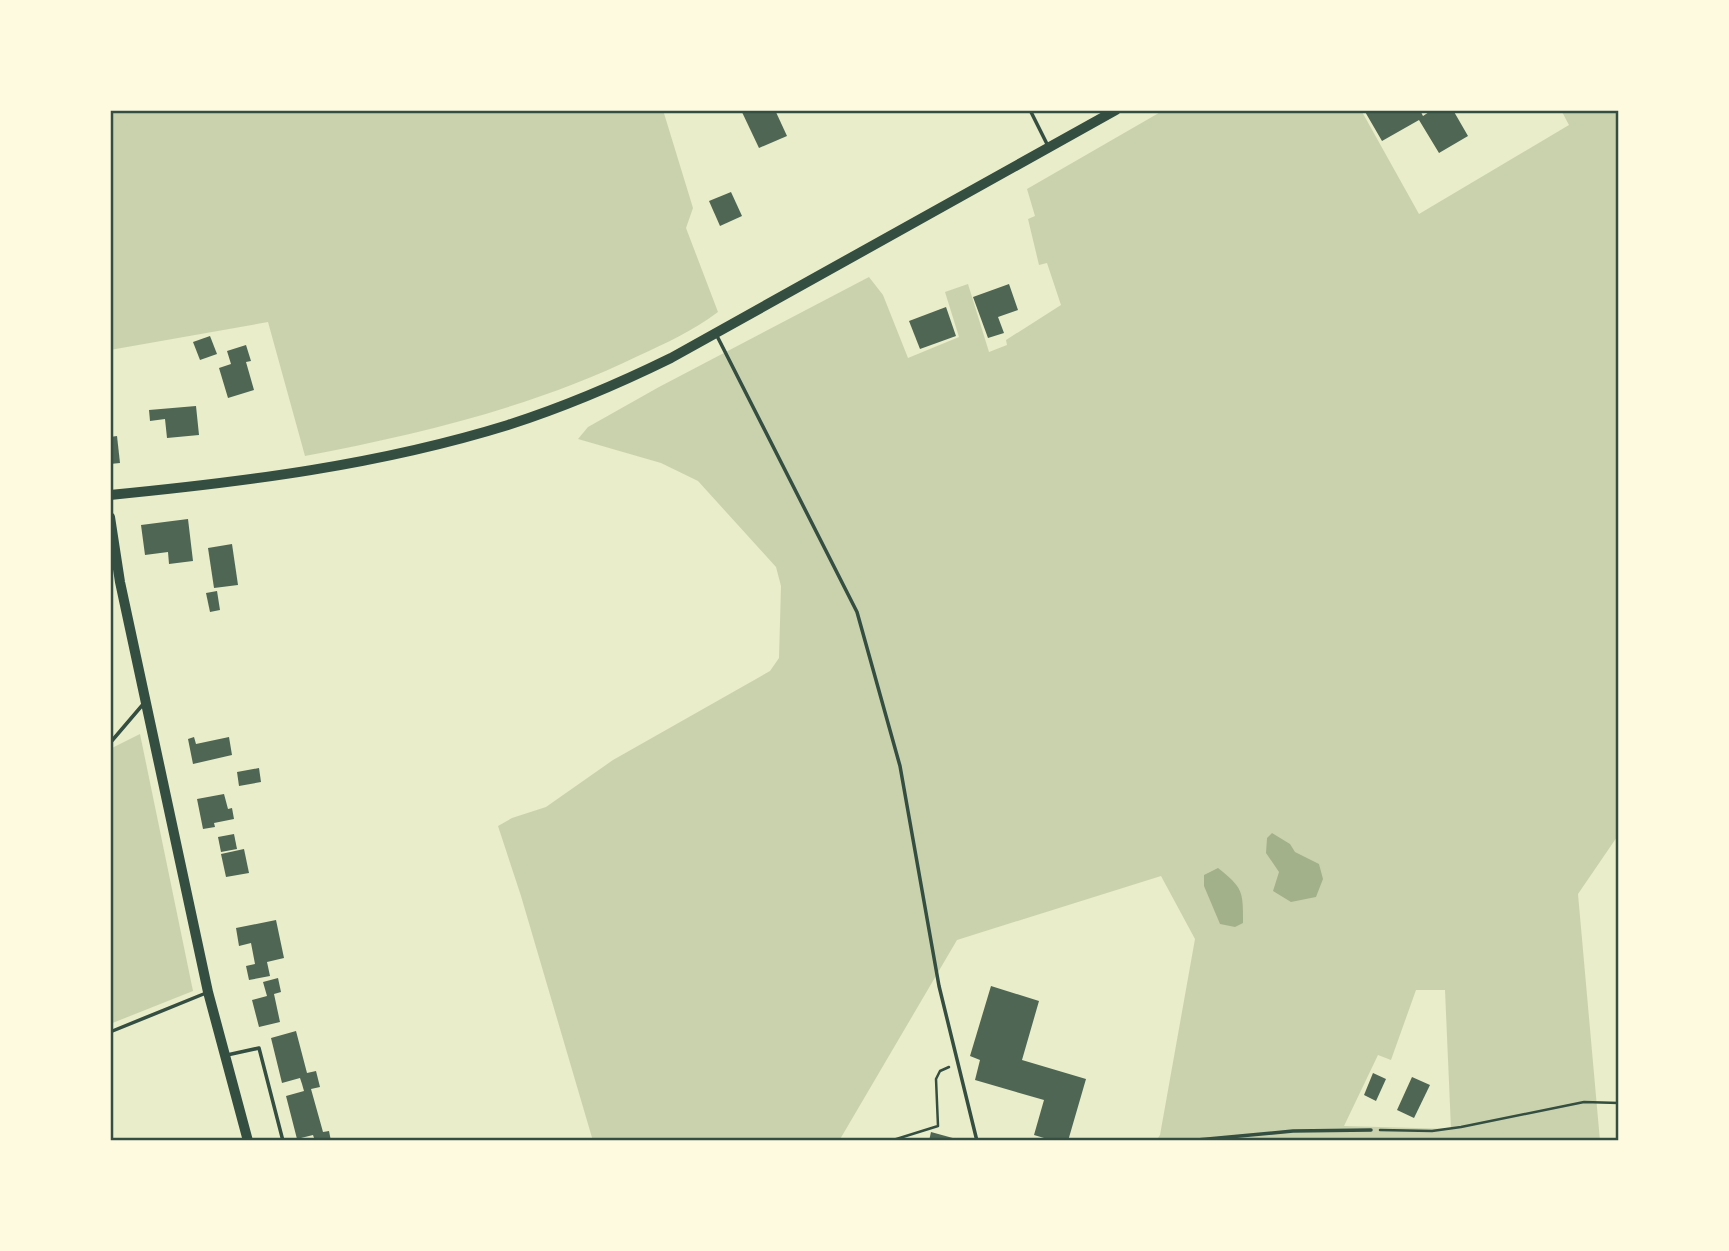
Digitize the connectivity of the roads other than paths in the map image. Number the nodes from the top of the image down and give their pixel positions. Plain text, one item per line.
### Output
1 (1030, 110) edge
2 (1116, 110) edge
3 (1049, 148) junction
4 (716, 334) junction
5 (110, 495) edge
6 (110, 517) edge
7 (110, 562) edge
8 (120, 582) junction
9 (145, 701) junction
10 (110, 743) edge
11 (208, 992) junction
12 (110, 1032) edge
13 (225, 1056) junction
14 (1371, 1130) road end
15 (248, 1141) edge
16 (283, 1141) edge
17 (977, 1141) edge
18 (1186, 1141) edge

1 - 3 lane
2 - 3 street
3 - 4 street
4 - 5 street
4 - 17 lane
6 - 8 street
7 - 8 street
8 - 9 street
9 - 10 lane
9 - 11 street
11 - 12 lane
11 - 13 street
13 - 15 street
13 - 16 lane
14 - 18 lane

